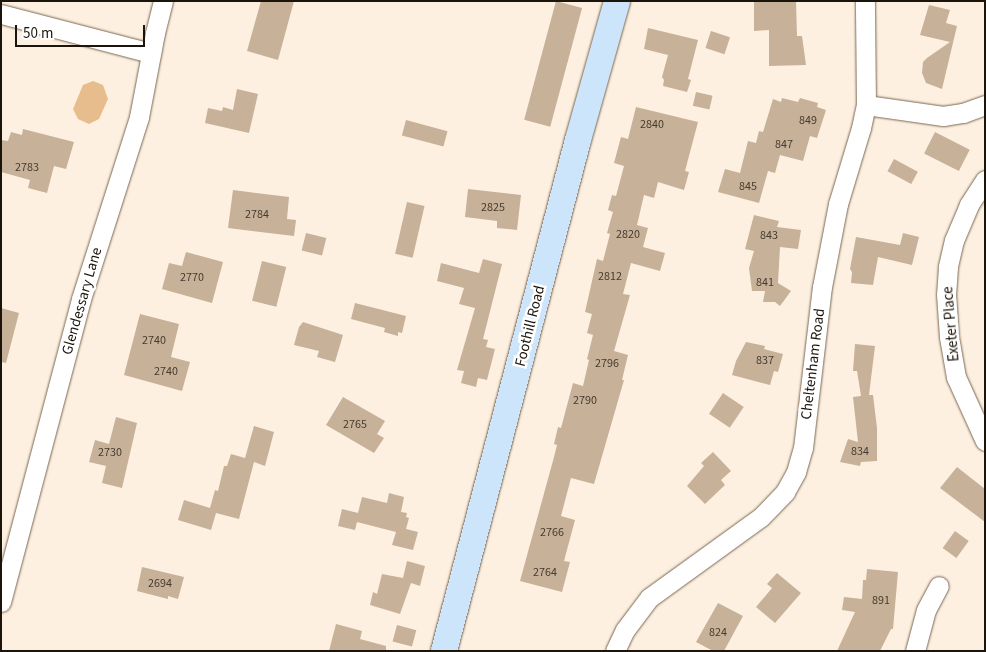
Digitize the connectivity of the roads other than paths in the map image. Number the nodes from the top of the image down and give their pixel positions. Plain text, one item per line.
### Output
1 (163, 1) edge
2 (617, 1) edge
3 (865, 1) edge
4 (1, 14) edge
5 (151, 53) junction
6 (866, 105) junction
7 (985, 105) edge
8 (985, 180) edge
9 (985, 441) edge
10 (9, 543) edge
11 (939, 586) dead end
12 (1, 602) edge
13 (444, 651) edge
14 (616, 651) edge
15 (915, 651) edge

1 - 5 street, Glendessary Lane
2 - 13 main road, Foothill Road
3 - 6 street, Cheltenham Road
4 - 5 street
5 - 10 street, Glendessary Lane
6 - 7 street
6 - 14 street, Cheltenham Road
8 - 9 street, Exeter Place
10 - 12 street, Glendessary Lane
11 - 15 street

